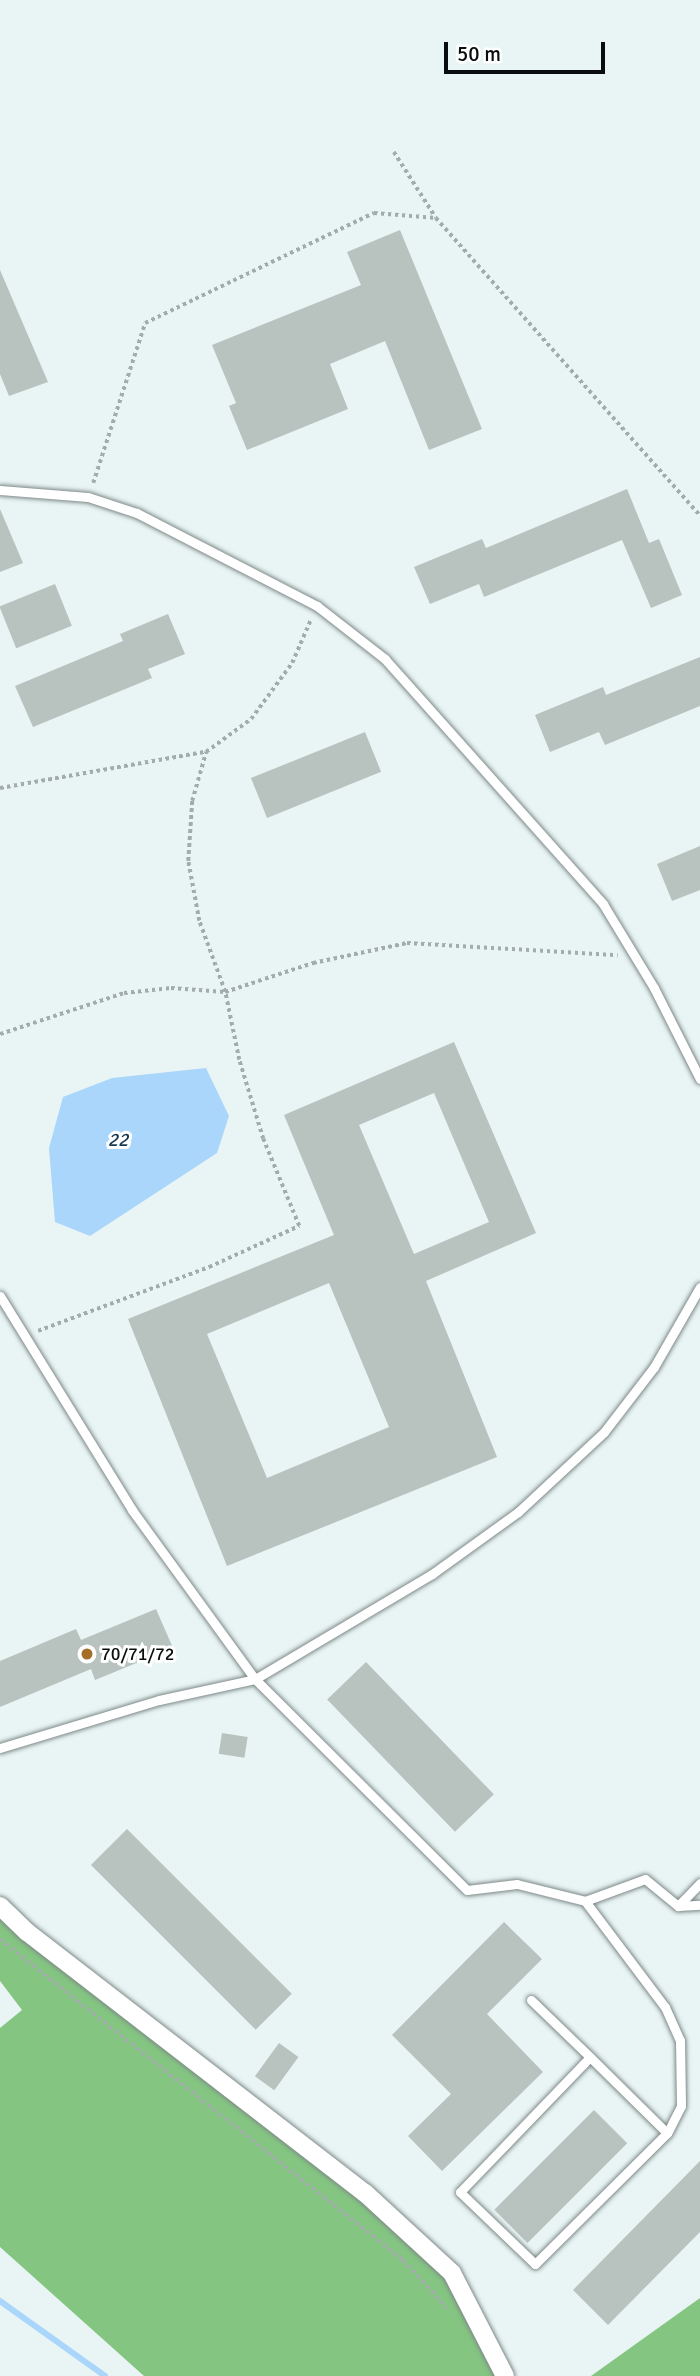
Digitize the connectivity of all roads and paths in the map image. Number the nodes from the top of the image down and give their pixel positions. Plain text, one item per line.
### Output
1 (394, 152) dead end
2 (436, 218) junction
3 (0, 490) edge
4 (88, 497) junction
5 (700, 515) edge
6 (317, 606) junction
7 (206, 752) junction
8 (0, 788) edge
9 (634, 956) junction
10 (225, 992) junction
11 (0, 1034) edge
12 (700, 1079) edge
13 (700, 1287) edge
14 (0, 1296) edge
15 (696, 1303) edge
16 (23, 1336) junction
17 (255, 1679) junction
18 (0, 1748) edge
19 (700, 1883) edge
20 (585, 1901) junction
21 (700, 1905) edge
22 (0, 1906) edge
23 (678, 1906) junction
24 (0, 1939) edge
25 (531, 2000) dead end
26 (590, 2057) junction
27 (667, 2133) junction
28 (454, 2320) dead end
29 (505, 2376) edge

1 - 2 path
2 - 4 path
2 - 5 path
3 - 4 lane
4 - 6 lane
6 - 7 path
6 - 9 lane
7 - 8 path
7 - 10 path
9 - 10 path
9 - 12 lane
10 - 11 path
10 - 16 path
13 - 15 lane
14 - 16 lane
15 - 17 lane
16 - 17 lane
17 - 18 lane
17 - 20 lane
19 - 23 lane
20 - 23 lane
20 - 27 lane
21 - 23 lane
22 - 29 street
24 - 28 path
25 - 26 lane
26 - 27 lane
26 - 27 lane

